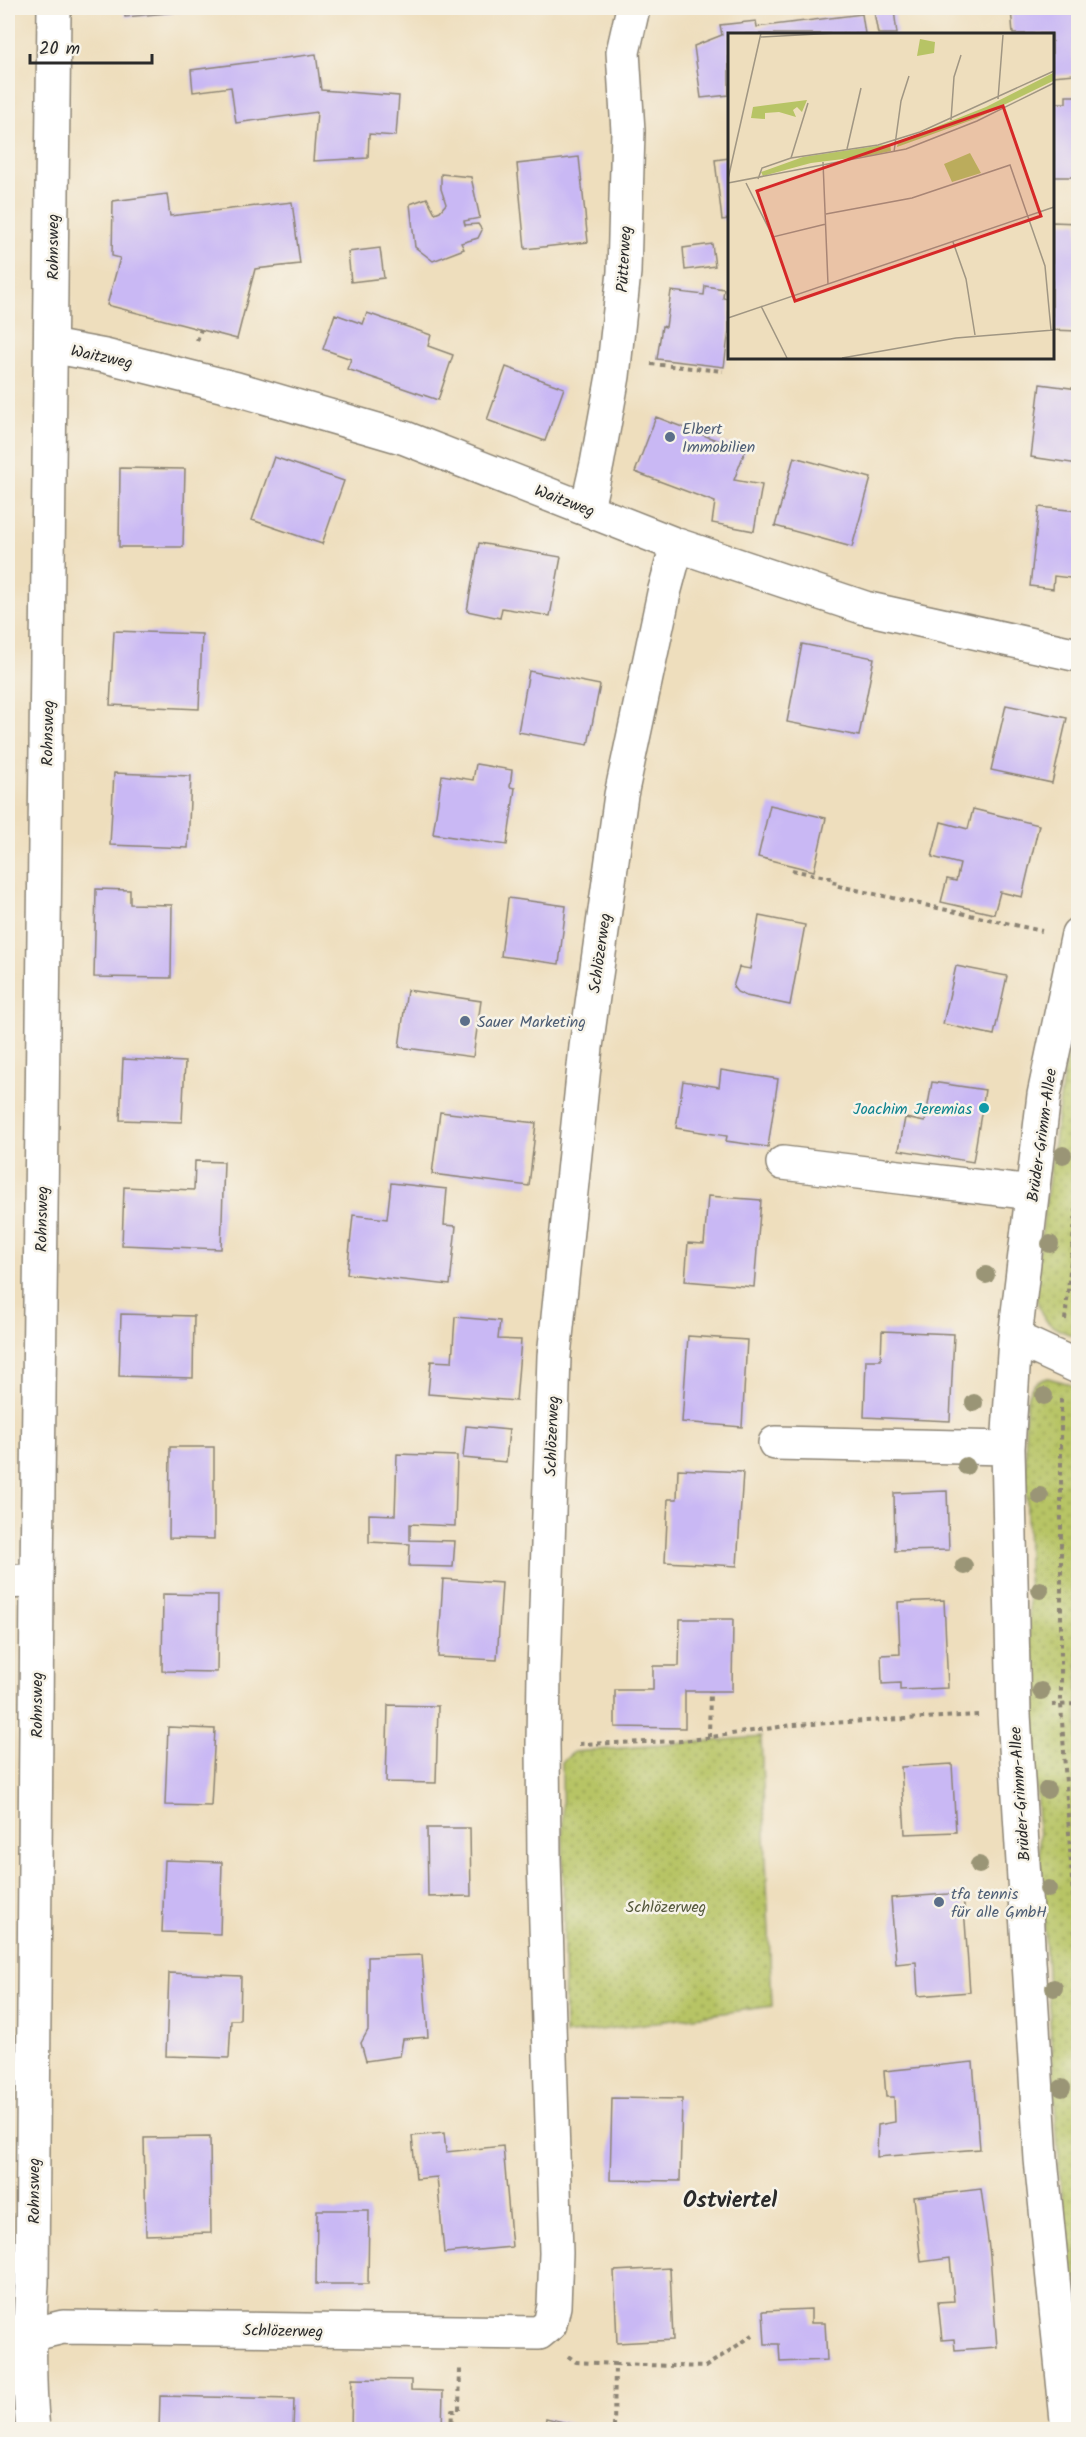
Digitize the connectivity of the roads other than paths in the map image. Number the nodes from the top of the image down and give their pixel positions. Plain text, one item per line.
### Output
1 (54, 8) edge
2 (633, 8) edge
3 (51, 346) junction
4 (586, 508) junction
5 (677, 545) junction
6 (1078, 655) edge
7 (1078, 936) edge
8 (783, 1163) dead end
9 (1032, 1193) junction
10 (1015, 1338) junction
11 (1070, 1363) edge
12 (775, 1443) dead end
13 (1008, 1448) junction
14 (22, 1581) edge
15 (18, 2338) edge
16 (33, 2430) edge
17 (1068, 2430) edge

1 - 3 street, Rohnsweg
2 - 4 street, Pütterweg
3 - 4 street, Waitzweg
3 - 14 street, Rohnsweg
4 - 5 street, Waitzweg
5 - 6 street, Waitzweg
5 - 15 street, Schlözerweg
7 - 9 street, Brüder-Grimm-Allee
8 - 9 street
9 - 10 street, Brüder-Grimm-Allee
10 - 11 street
10 - 13 street, Brüder-Grimm-Allee
12 - 13 street
13 - 17 street, Brüder-Grimm-Allee
14 - 15 street, Rohnsweg
15 - 16 street, Rohnsweg

